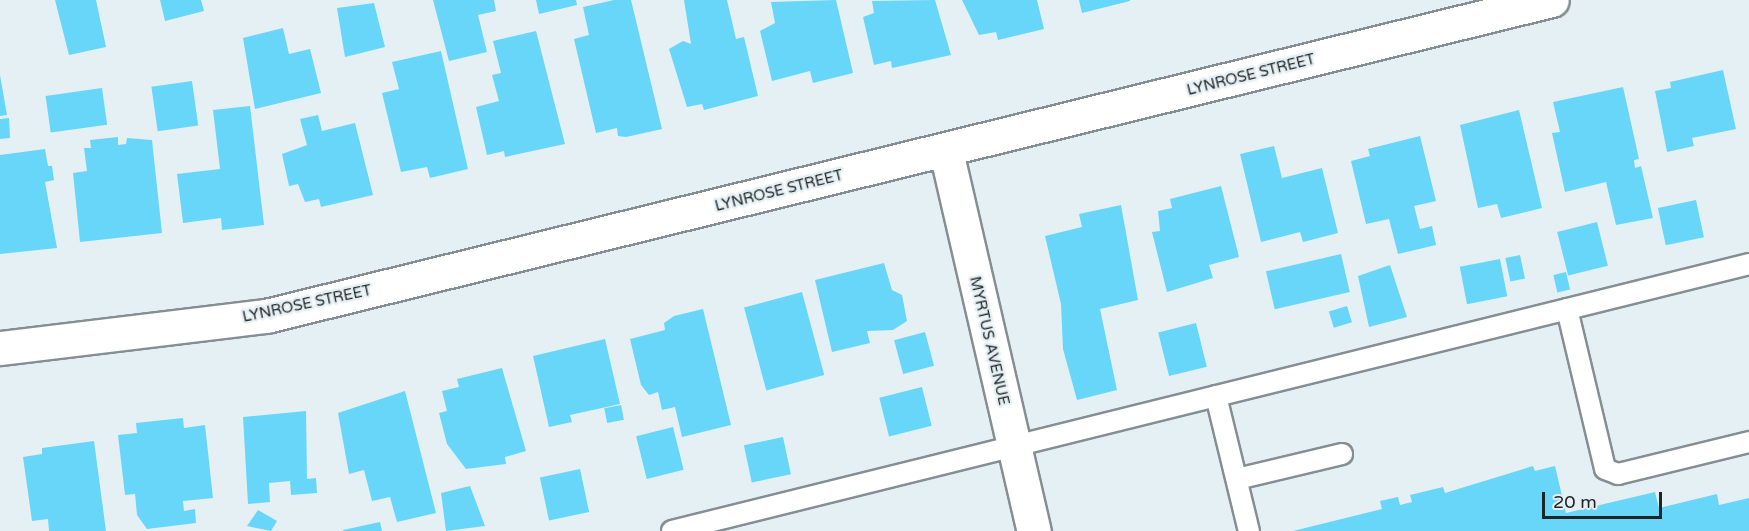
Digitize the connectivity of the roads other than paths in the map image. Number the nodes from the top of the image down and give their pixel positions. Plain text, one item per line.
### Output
1 (1552, 0) edge
2 (946, 151) junction
3 (1749, 264) edge
4 (1567, 309) junction
5 (0, 348) edge
6 (1216, 396) junction
7 (1749, 442) edge
8 (1013, 447) junction
9 (1342, 454) dead end
10 (1237, 479) junction
11 (672, 531) edge
12 (1034, 531) edge
13 (1249, 531) edge

1 - 2 street, LYNROSE STREET
2 - 5 street, LYNROSE STREET
2 - 8 street, MYRTUS AVENUE
3 - 4 lane
4 - 6 lane
4 - 7 lane
6 - 8 lane
6 - 10 lane
8 - 11 lane
8 - 12 street, MYRTUS AVENUE
9 - 10 lane
10 - 13 lane

